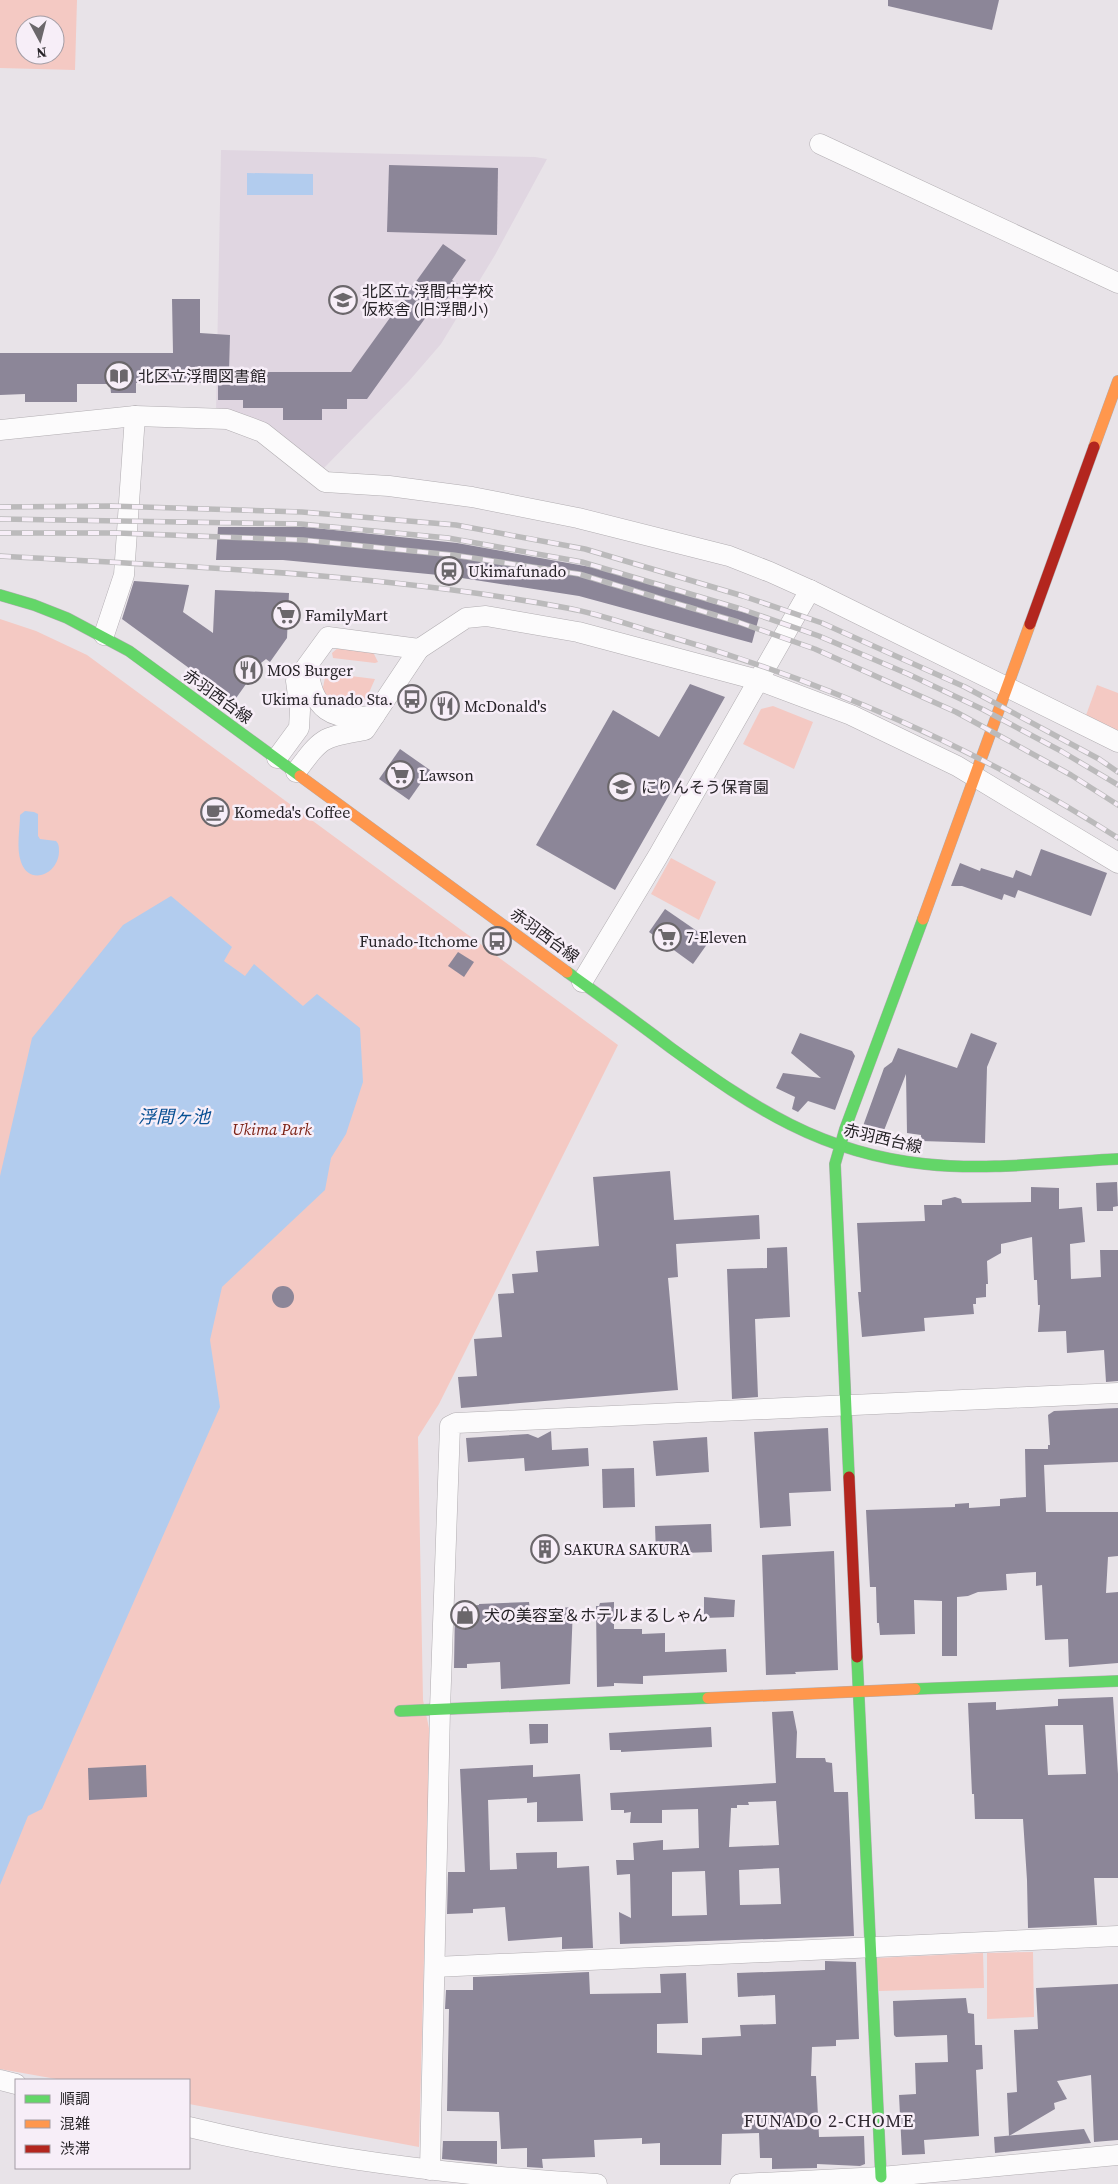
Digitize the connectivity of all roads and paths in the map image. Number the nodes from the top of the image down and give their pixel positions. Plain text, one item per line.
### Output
1 (820, 144) dead end
2 (1118, 283) edge
3 (1118, 380) edge
4 (135, 416) junction
5 (0, 430) edge
6 (810, 590) junction
7 (0, 595) edge
8 (104, 636) junction
9 (420, 648) junction
10 (308, 665) junction
11 (758, 680) junction
12 (1007, 688) junction
13 (375, 715) junction
14 (1118, 742) edge
15 (277, 758) junction
16 (296, 772) junction
17 (976, 777) junction
18 (1118, 863) edge
19 (582, 982) junction
20 (839, 1145) junction
21 (1118, 1159) edge
22 (1118, 1393) edge
23 (846, 1405) junction
24 (1118, 1681) edge
25 (858, 1692) junction
26 (440, 1709) junction
27 (400, 1711) dead end
28 (1118, 1936) edge
29 (870, 1947) junction
30 (435, 1967) junction
31 (0, 2080) edge
32 (15, 2084) edge
33 (190, 2127) edge
34 (1118, 2155) edge
35 (430, 2170) junction
36 (881, 2178) junction
37 (597, 2184) edge
38 (740, 2184) edge

1 - 2 street
3 - 12 street
4 - 5 street
4 - 6 street
4 - 8 street
6 - 11 street
6 - 12 street
7 - 8 street, 赤羽西台線
8 - 15 street, 赤羽西台線
9 - 10 street
9 - 11 street
9 - 13 street
10 - 13 street
10 - 15 street
11 - 17 street
11 - 19 street
12 - 14 street
12 - 17 street
13 - 16 street
15 - 16 street, 赤羽西台線
16 - 19 street, 赤羽西台線
17 - 18 street
17 - 20 street
19 - 20 street, 赤羽西台線
20 - 21 street, 赤羽西台線
20 - 23 street
22 - 23 street
23 - 25 street
23 - 26 street
24 - 25 street
25 - 26 street
25 - 29 street
26 - 27 street
26 - 30 street
28 - 29 street
29 - 30 street
29 - 36 street
30 - 35 street
31 - 32 street
33 - 35 street
34 - 36 street
35 - 37 street
36 - 38 street

